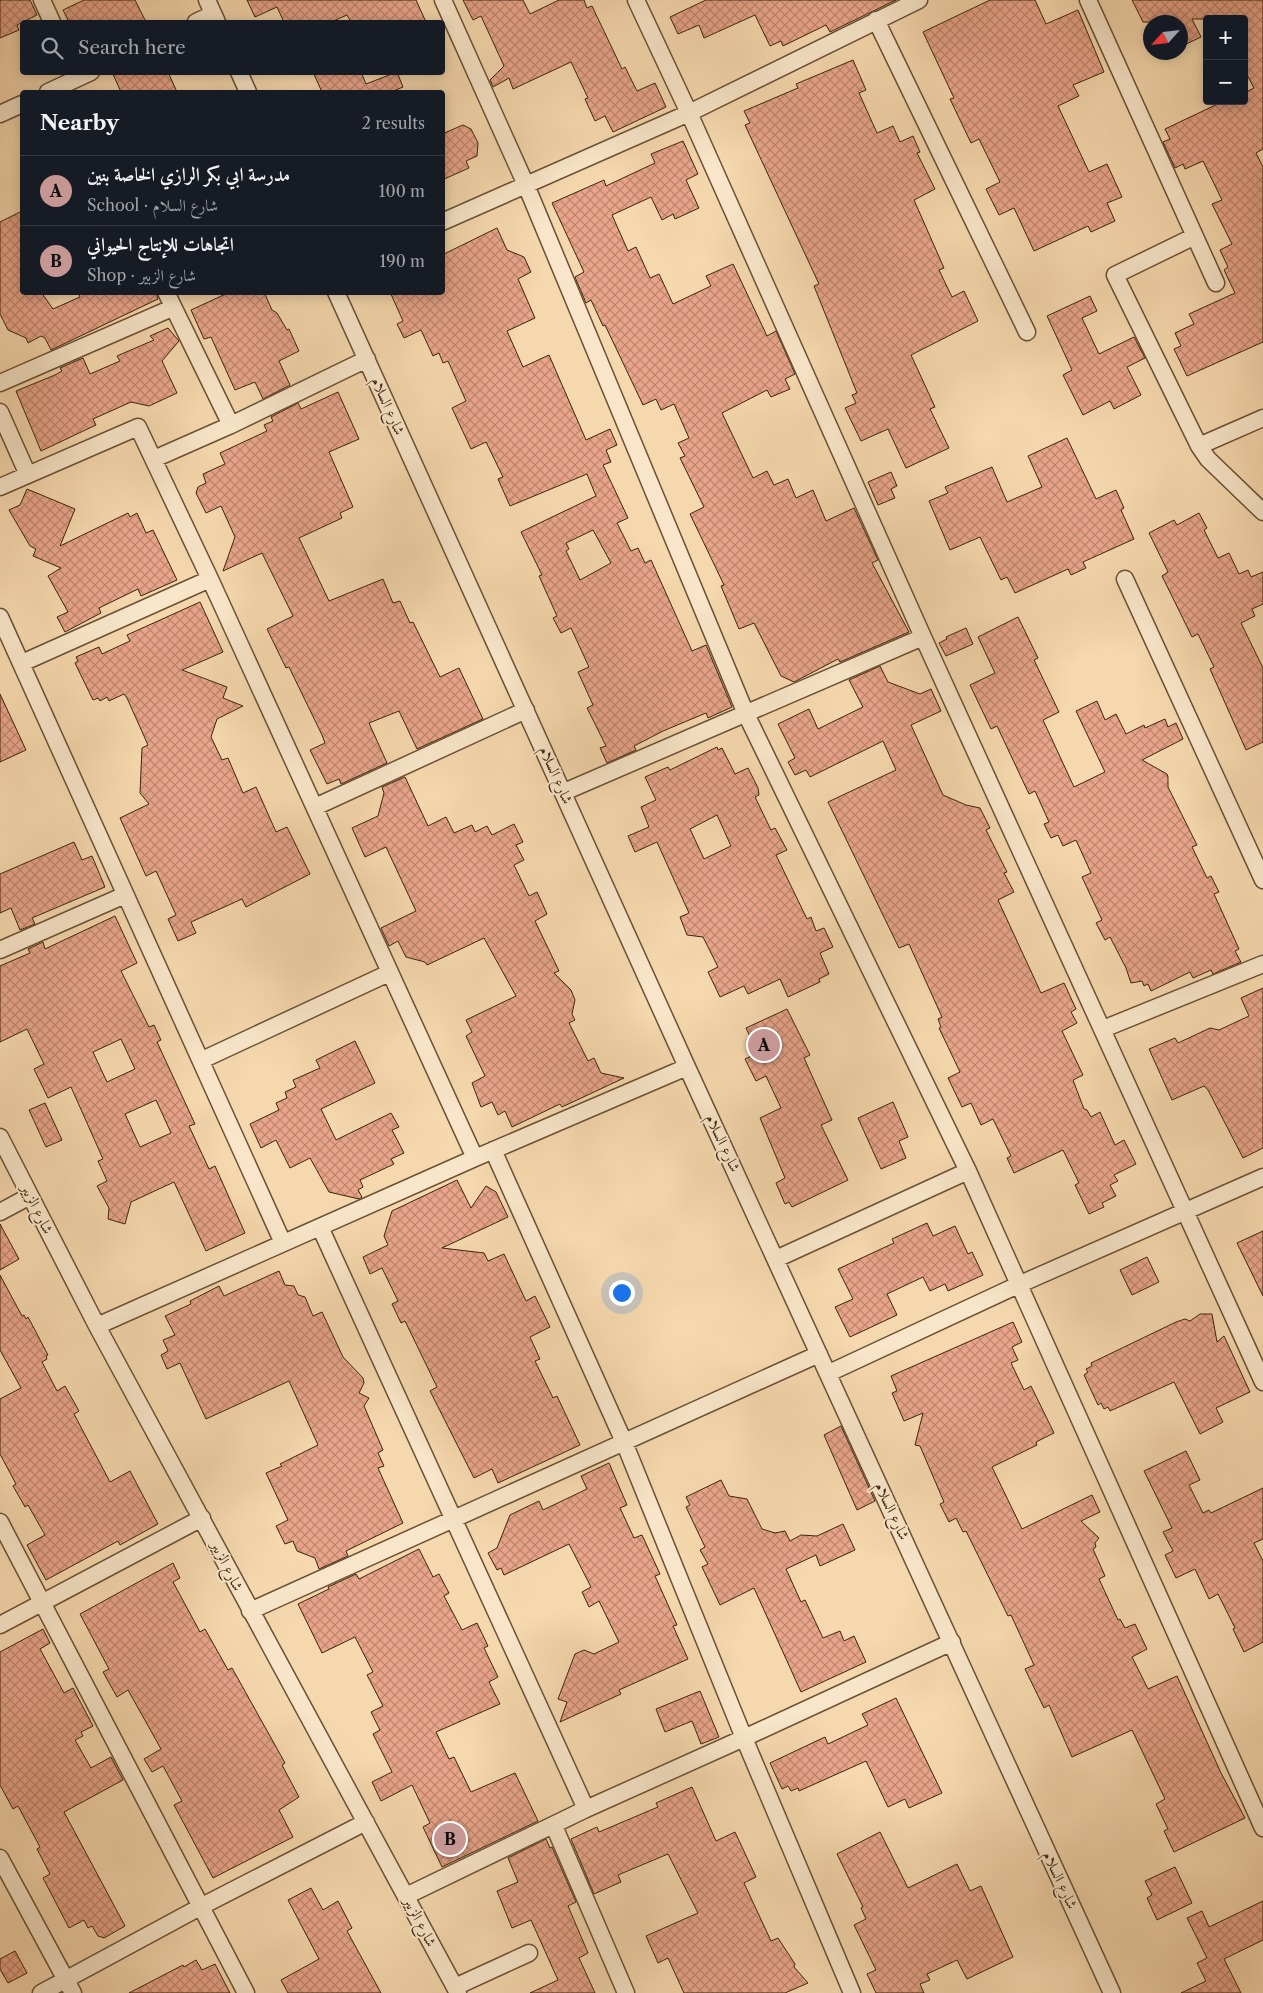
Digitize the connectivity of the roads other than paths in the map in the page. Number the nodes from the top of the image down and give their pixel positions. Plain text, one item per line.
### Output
1 (42, 0) edge
2 (443, 0) edge
3 (919, 0) edge
4 (1088, 0) edge
5 (642, 2) edge
6 (213, 12) edge
7 (51, 20) edge
8 (199, 20) edge
9 (876, 20) junction
10 (240, 75) edge
11 (82, 79) edge
12 (53, 90) edge
13 (247, 90) edge
14 (20, 105) edge
15 (689, 113) junction
16 (0, 114) edge
17 (526, 185) junction
18 (445, 221) edge
19 (1194, 237) junction
20 (1216, 283) dead end
21 (337, 295) edge
22 (169, 300) edge
23 (1026, 332) dead end
24 (367, 359) junction
25 (0, 384) edge
26 (0, 412) edge
27 (1263, 418) edge
28 (231, 425) junction
29 (1199, 446) junction
30 (154, 458) junction
31 (28, 475) junction
32 (0, 488) edge
33 (1263, 512) edge
34 (210, 579) junction
35 (1125, 579) dead end
36 (0, 617) edge
37 (923, 638) junction
38 (22, 663) junction
39 (526, 710) junction
40 (746, 714) junction
41 (564, 792) junction
42 (315, 808) junction
43 (1263, 880) edge
44 (125, 894) junction
45 (0, 950) edge
46 (1263, 964) edge
47 (389, 973) junction
48 (1103, 1029) junction
49 (202, 1060) junction
50 (688, 1067) junction
51 (0, 1137) edge
52 (493, 1150) junction
53 (475, 1158) junction
54 (968, 1171) junction
55 (1263, 1177) edge
56 (30, 1196) junction
57 (0, 1212) edge
58 (1186, 1212) junction
59 (320, 1227) junction
60 (283, 1243) junction
61 (776, 1259) junction
62 (1018, 1285) junction
63 (97, 1326) junction
64 (819, 1354) junction
65 (829, 1373) junction
66 (1263, 1382) edge
67 (624, 1442) junction
68 (202, 1518) junction
69 (454, 1518) junction
70 (0, 1522) edge
71 (42, 1604) junction
72 (250, 1611) junction
73 (0, 1625) edge
74 (952, 1642) junction
75 (744, 1738) junction
76 (586, 1808) junction
77 (366, 1822) junction
78 (554, 1826) junction
79 (1263, 1828) edge
80 (0, 1858) edge
81 (406, 1896) junction
82 (202, 1906) junction
83 (528, 1954) dead end
84 (69, 1986) edge
85 (456, 1990) edge
86 (1109, 1992) edge
87 (42, 1993) edge
88 (246, 1993) edge
89 (626, 1993) edge
90 (852, 1993) edge

1 - 7 street
2 - 17 street
3 - 9 street
4 - 19 street
5 - 15 street
6 - 8 street
9 - 15 street
9 - 23 street
10 - 13 street
11 - 12 street
14 - 16 street
15 - 17 street
15 - 37 street
17 - 18 street
17 - 40 street
19 - 20 street
19 - 29 street
21 - 24 street, شارع السلام
22 - 25 street
22 - 28 street
24 - 28 street
24 - 39 street, شارع السلام
26 - 31 street
27 - 29 street
28 - 30 street
29 - 33 street
30 - 31 street
30 - 34 street
31 - 32 street
34 - 38 street
34 - 42 street
35 - 43 street
36 - 38 street
37 - 40 street
37 - 48 street
38 - 44 street
39 - 41 street, شارع السلام
39 - 42 street
40 - 41 street
40 - 54 street
41 - 50 street, شارع السلام
42 - 47 street
44 - 45 street
44 - 49 street
46 - 48 street
47 - 49 street
47 - 53 street
48 - 58 street
49 - 60 street
50 - 52 street
50 - 61 street, شارع السلام
51 - 56 street, شارع الزبير
52 - 53 street
52 - 67 street
53 - 59 street
54 - 61 street
54 - 62 street
55 - 58 street
56 - 57 street
56 - 63 street, شارع الزبير
58 - 62 street
58 - 66 street
59 - 60 street
59 - 69 street
60 - 63 street
61 - 64 street, شارع السلام
62 - 65 street
62 - 79 street
63 - 68 street, شارع الزبير
64 - 65 street, شارع السلام
64 - 67 street
65 - 74 street, شارع السلام
67 - 69 street
67 - 75 street
68 - 71 street
68 - 72 street, شارع الزبير
69 - 72 street
69 - 76 street
70 - 71 street
71 - 73 street
71 - 82 street
72 - 77 street, شارع الزبير
74 - 75 street
74 - 86 street, شارع السلام
75 - 76 street
75 - 90 street
76 - 78 street
77 - 81 street, شارع الزبير
77 - 82 street
78 - 81 street
78 - 89 street
80 - 84 street
81 - 85 street, شارع الزبير
82 - 84 street
82 - 88 street
83 - 85 street
84 - 87 street

